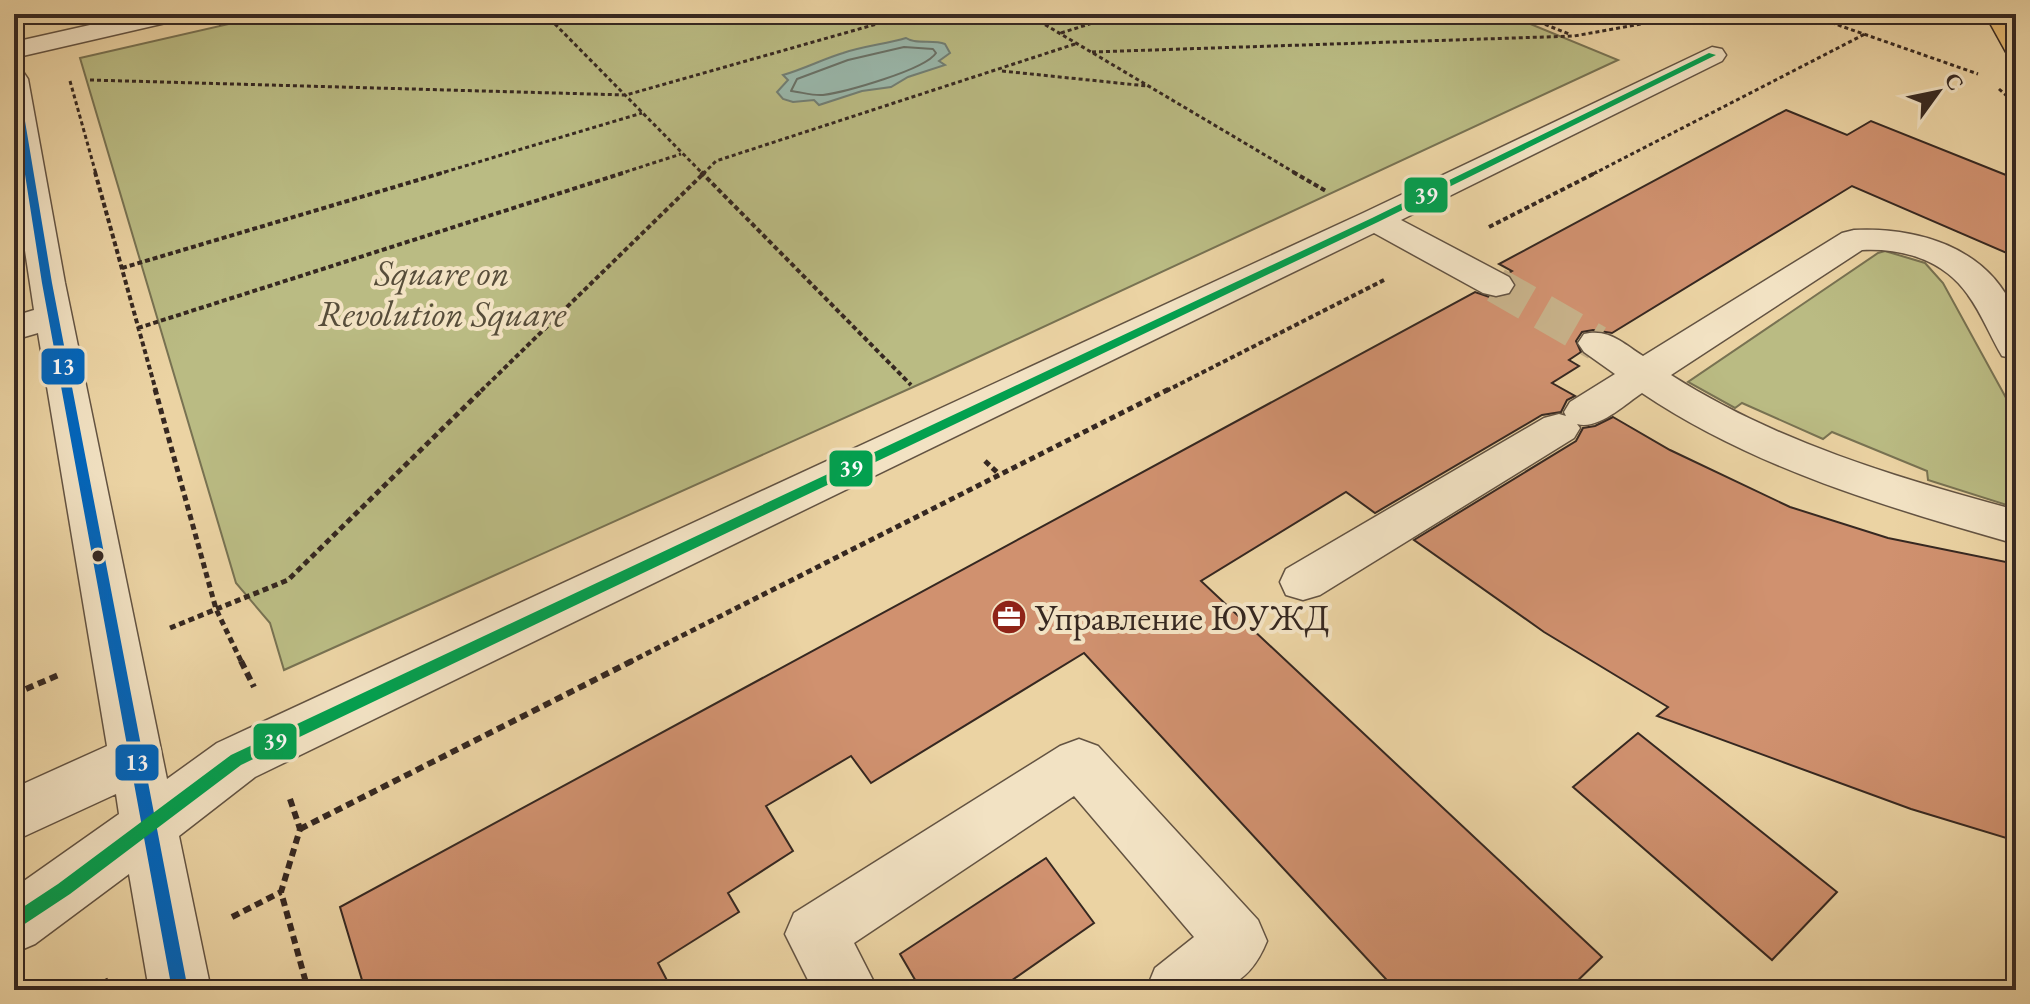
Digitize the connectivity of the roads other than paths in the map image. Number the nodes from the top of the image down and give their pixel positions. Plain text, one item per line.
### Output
1 (66, 14) edge
2 (174, 14) edge
3 (1998, 14) edge
4 (14, 25) edge
5 (2016, 46) edge
6 (14, 50) edge
7 (1712, 55) dead end
8 (14, 80) edge
9 (1375, 220) junction
10 (1496, 285) tunnel mouth
11 (38, 297) edge
12 (14, 328) edge
13 (1597, 343) tunnel mouth
14 (2016, 347) edge
15 (1643, 374) junction
16 (2016, 527) edge
17 (1303, 582) dead end
18 (134, 759) junction
19 (14, 815) edge
20 (147, 827) junction
21 (14, 923) edge
22 (180, 990) edge
23 (847, 990) edge
24 (1177, 990) edge

1 - 4 street
2 - 6 street
3 - 5 main road
7 - 9 street
8 - 11 street
9 - 10 street
9 - 20 street
11 - 12 street
11 - 18 street
13 - 15 street
14 - 15 street
15 - 16 street
15 - 17 street
18 - 19 street
18 - 20 street
20 - 21 street
20 - 22 street
23 - 24 street

